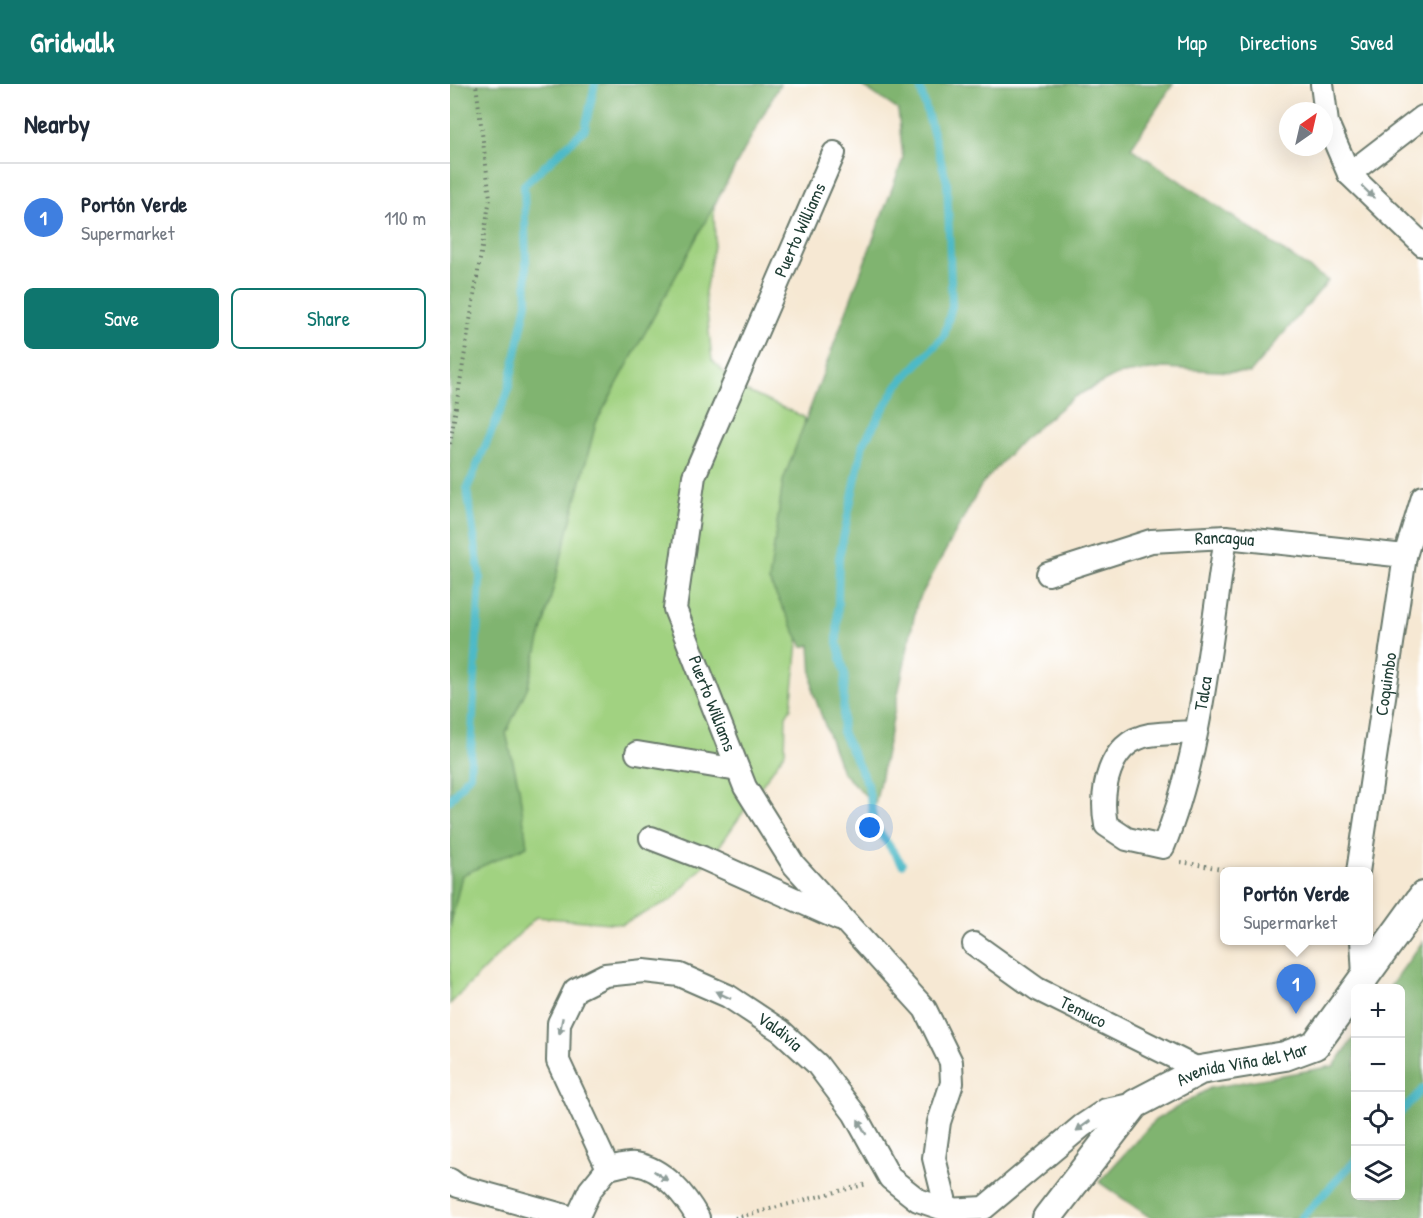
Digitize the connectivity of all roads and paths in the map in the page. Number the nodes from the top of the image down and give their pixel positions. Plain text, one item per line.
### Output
1 (476, 84) edge
2 (1322, 84) edge
3 (1423, 117) edge
4 (834, 153) dead end
5 (1349, 174) junction
6 (1423, 245) edge
7 (450, 444) edge
8 (1423, 497) edge
9 (1226, 537) junction
10 (1405, 556) junction
11 (1048, 574) dead end
12 (1195, 732) junction
13 (637, 753) dead end
14 (738, 770) junction
15 (651, 838) dead end
16 (1163, 847) junction
17 (1359, 867) edge
18 (1220, 869) edge
19 (1423, 896) edge
20 (849, 923) junction
21 (974, 944) dead end
22 (1362, 945) edge
23 (1364, 976) junction
24 (1200, 1070) junction
25 (1135, 1104) junction
26 (608, 1168) junction
27 (891, 1178) junction
28 (453, 1184) edge
29 (947, 1210) junction
30 (575, 1218) edge
31 (698, 1218) edge
32 (735, 1218) edge
33 (1047, 1218) edge

1 - 7 path
2 - 5 street
3 - 5 street
4 - 14 street, Puerto Williams
5 -> 6 street
8 - 10 street, Coquimbo
9 - 10 street, Rancagua
9 - 11 street, Rancagua
9 - 12 street, Talca
10 - 17 street, Coquimbo
12 - 16 street, Talca
12 - 16 street
13 - 14 street
14 - 20 street, Puerto Williams
15 - 20 street
16 - 18 path
19 - 23 street, Avenida Viña del Mar
20 - 29 street, Puerto Williams
21 - 24 street, Temuco
22 - 23 street
23 - 24 street, Avenida Viña del Mar
24 - 25 street, Avenida Viña del Mar
25 -> 29 street, Valdivia
25 - 33 street, Avenida Viña del Mar
27 -> 26 street, Valdivia
26 - 30 street
26 -> 31 street
27 - 29 street, Valdivia
27 - 32 path
28 - 30 street

